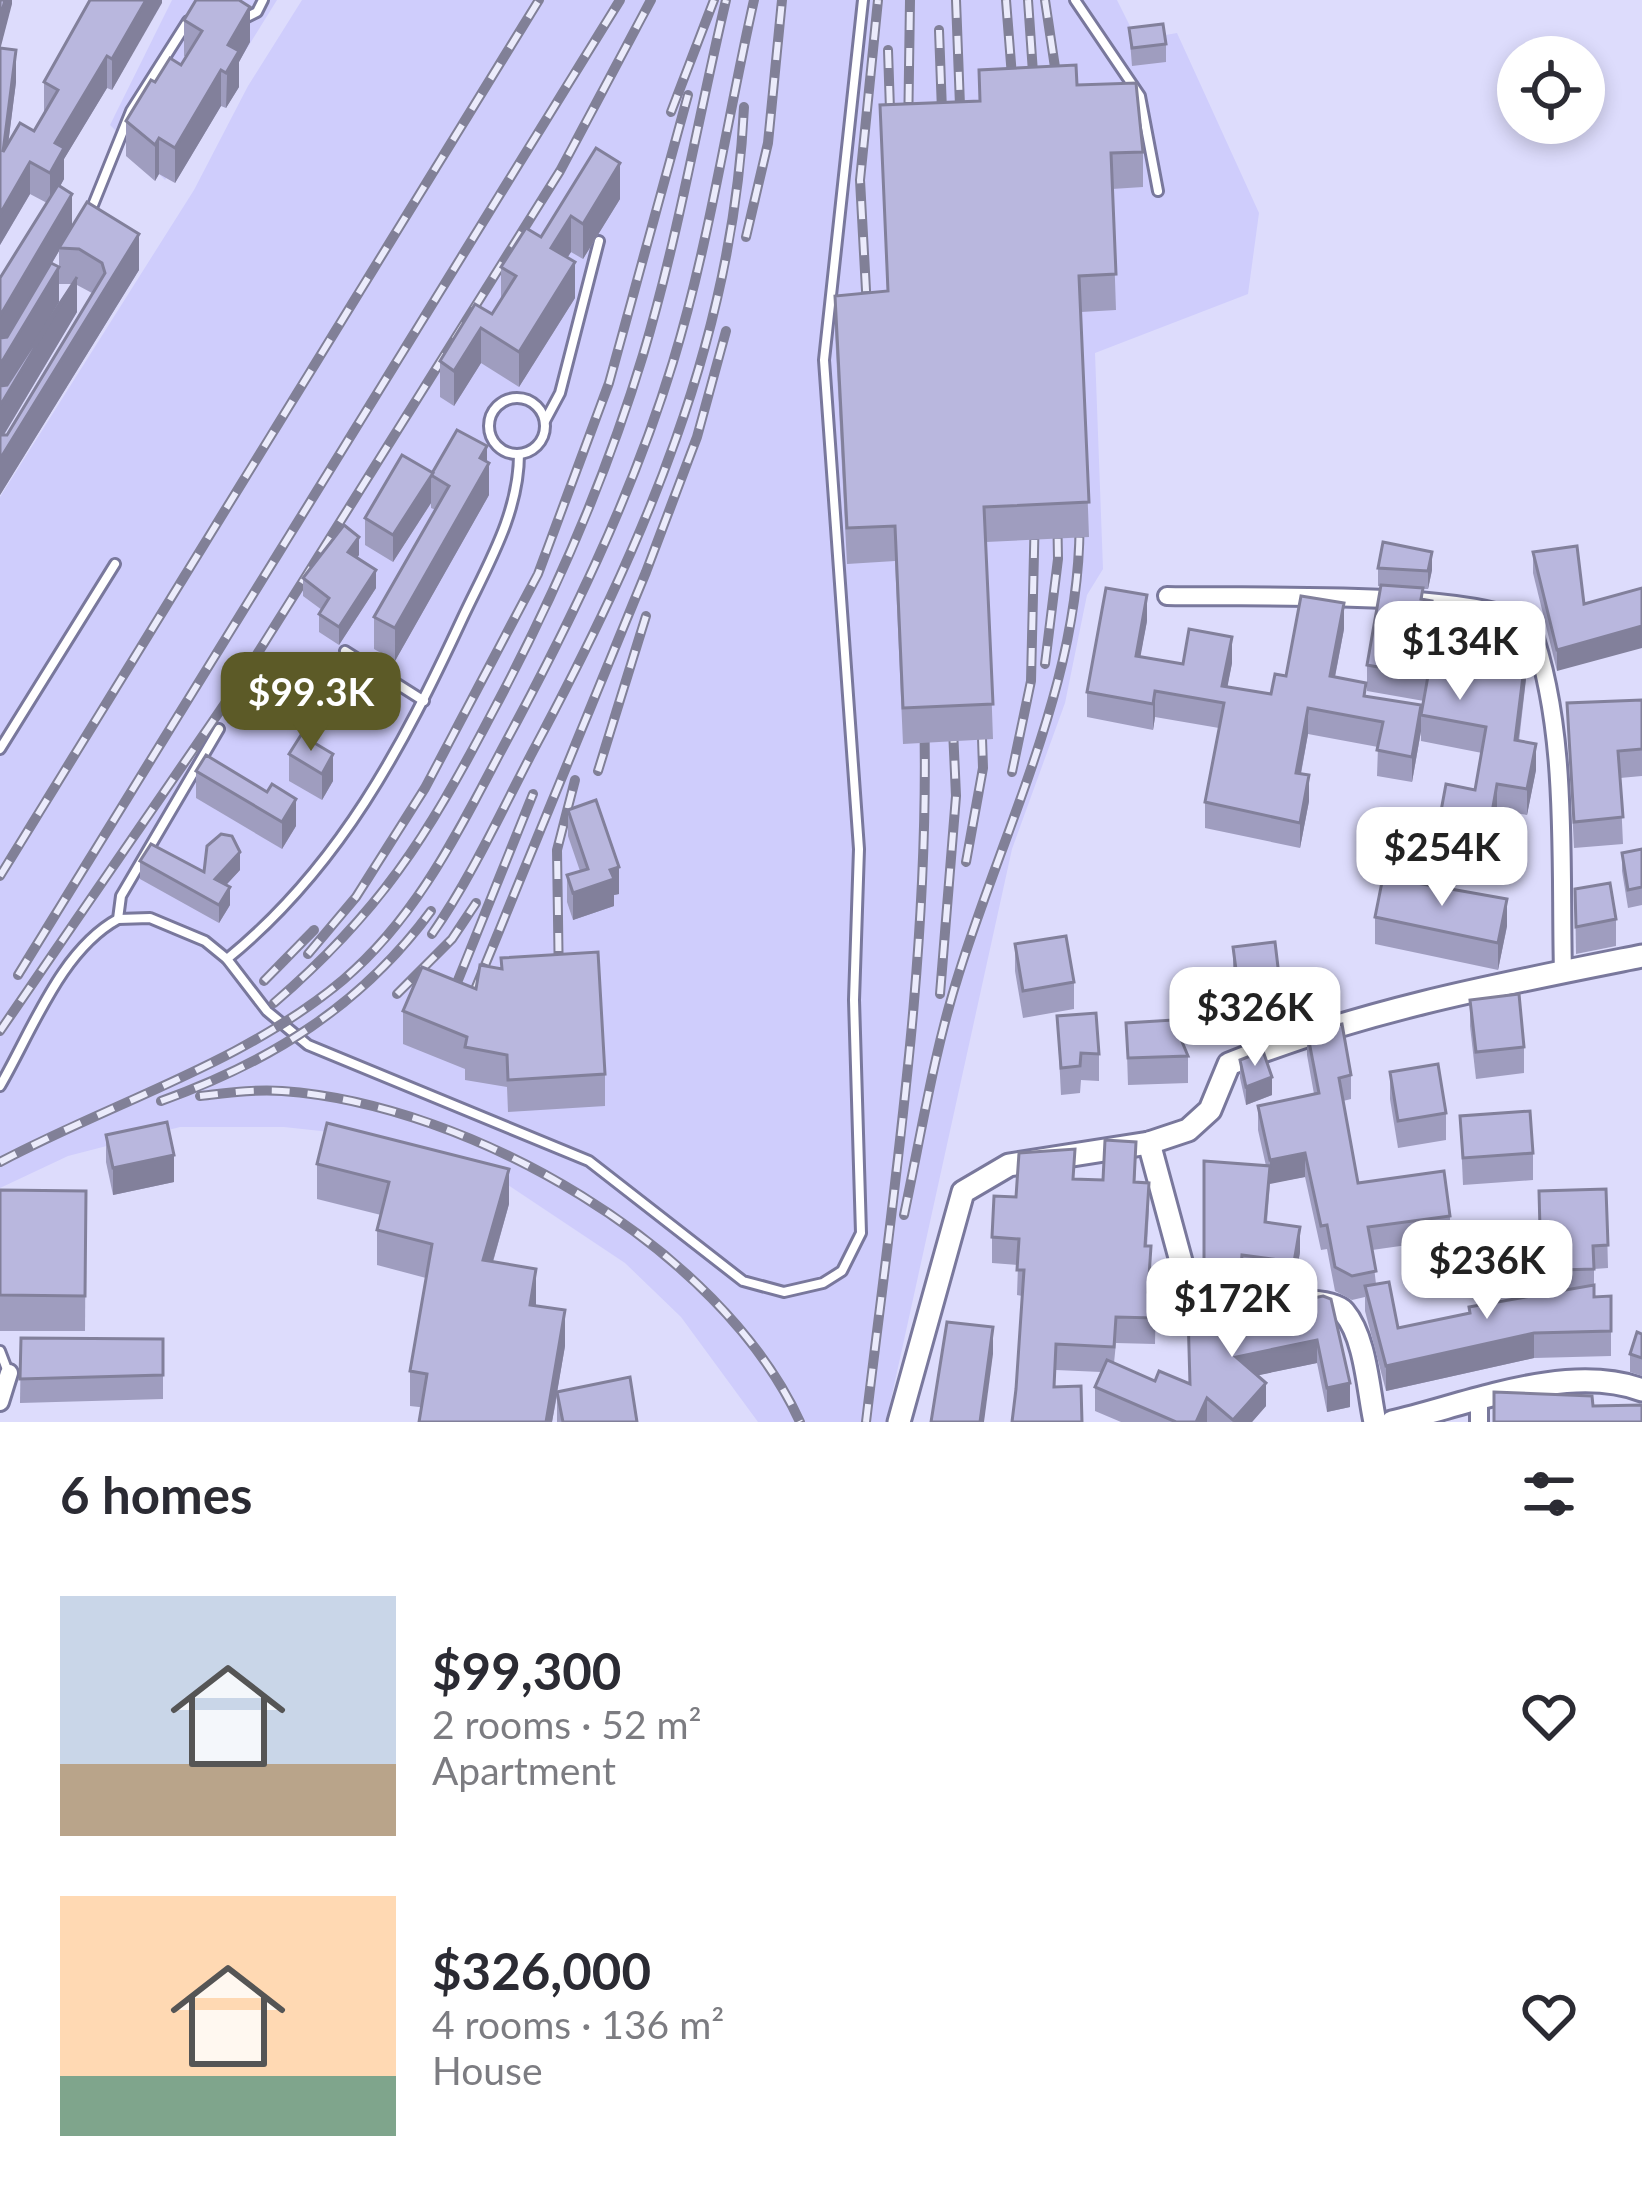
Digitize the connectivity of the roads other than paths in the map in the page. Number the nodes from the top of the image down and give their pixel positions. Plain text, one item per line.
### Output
1 (263, 0) edge
2 (863, 0) edge
3 (1076, 0) edge
4 (229, 9) edge
5 (190, 19) edge
6 (1158, 191) dead end
7 (84, 226) edge
8 (599, 241) dead end
9 (545, 421) junction
10 (518, 454) junction
11 (115, 564) dead end
12 (1167, 596) dead end
13 (345, 651) dead end
14 (424, 700) junction
15 (220, 729) dead end
16 (0, 749) edge
17 (118, 919) junction
18 (1642, 956) edge
19 (227, 958) junction
20 (1563, 972) junction
21 (0, 1086) edge
22 (1150, 1143) junction
23 (0, 1351) edge
24 (9, 1373) joint
25 (1642, 1390) edge
26 (0, 1402) edge
27 (1479, 1412) edge
28 (899, 1422) edge
29 (1375, 1422) edge
30 (1392, 1422) edge

1 - 4 lane
2 - 19 lane
3 - 6 lane
5 - 7 lane
8 - 9 lane
9 - 10 lane
9 - 10 lane
10 - 14 lane
11 - 16 lane
12 - 20 street
13 - 14 lane
14 - 19 lane
15 - 17 lane
17 - 19 lane
17 - 21 lane
18 - 20 street
20 - 22 street
22 - 28 street
22 - 29 street
23 - 24 lane
24 - 26 street
25 - 27 street
27 - 30 street

